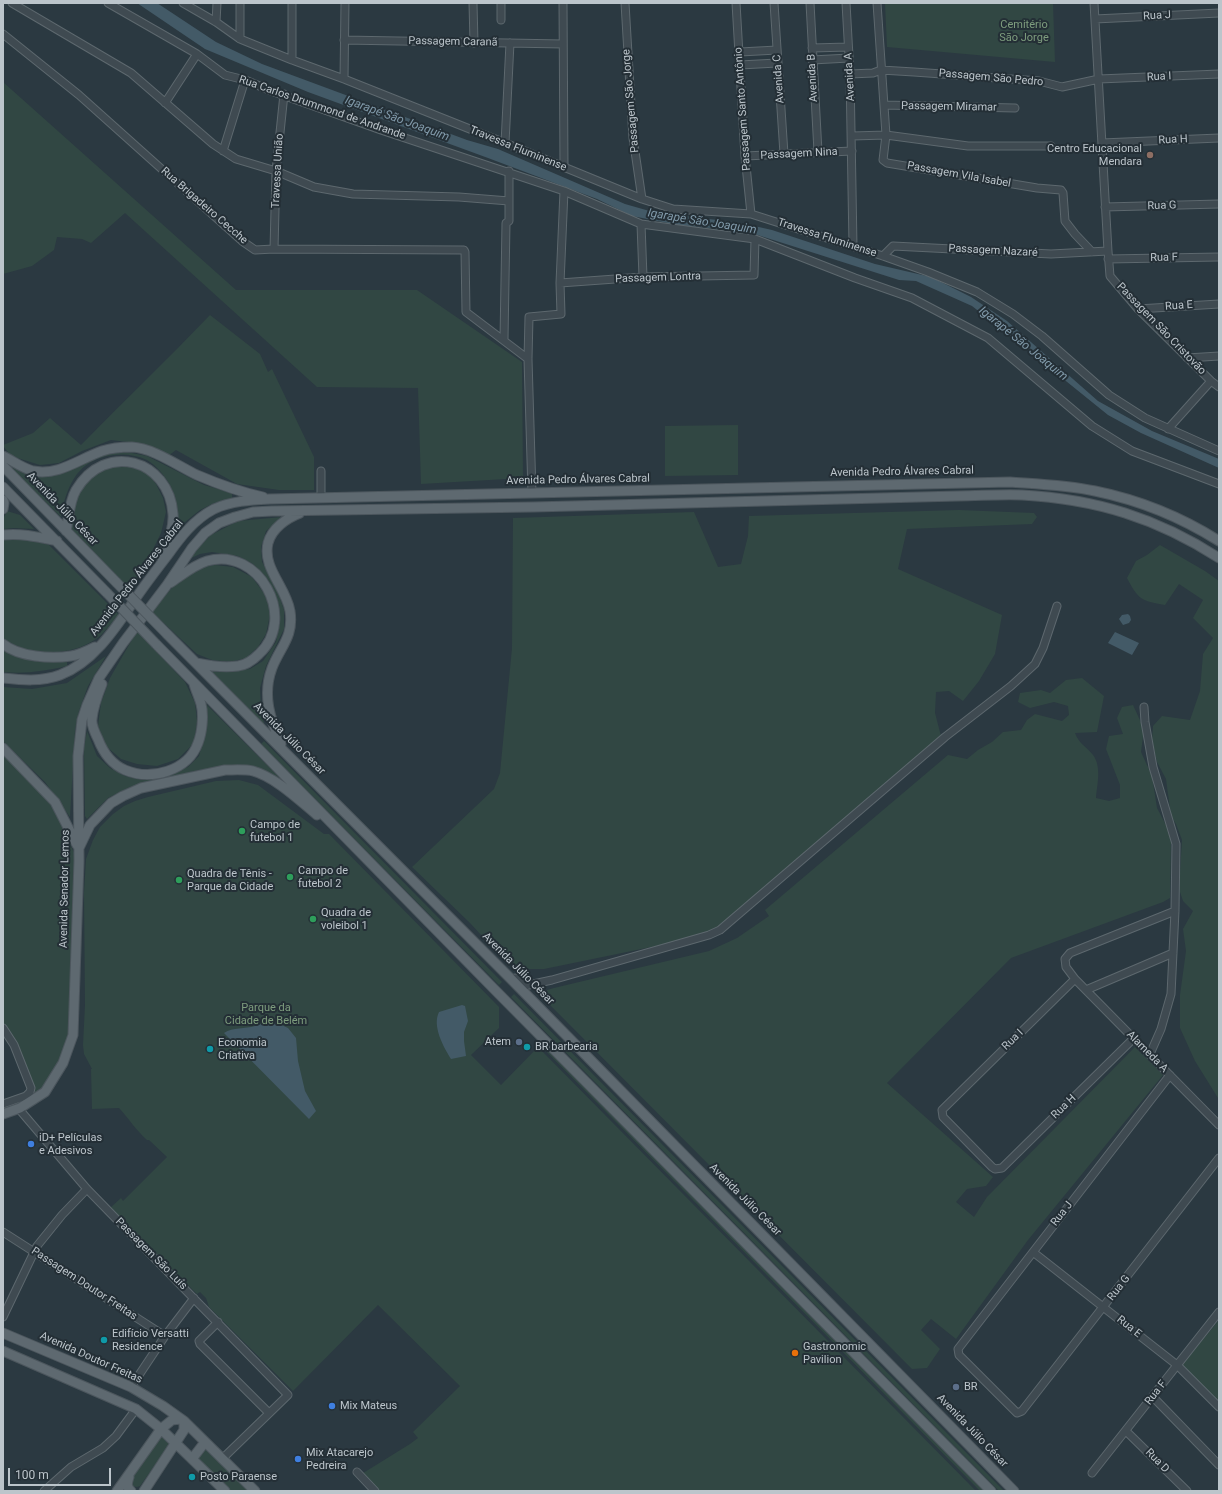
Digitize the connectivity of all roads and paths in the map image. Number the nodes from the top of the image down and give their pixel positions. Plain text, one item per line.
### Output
1 (12, 3) edge
2 (108, 3) edge
3 (183, 3) edge
4 (217, 3) edge
5 (240, 3) edge
6 (292, 3) edge
7 (345, 3) edge
8 (473, 3) edge
9 (501, 3) edge
10 (563, 3) edge
11 (625, 3) edge
12 (736, 3) edge
13 (774, 3) edge
14 (810, 3) edge
15 (846, 3) edge
16 (877, 3) edge
17 (1094, 3) edge
18 (1219, 13) edge
19 (1095, 19) junction
20 (501, 20) dead end
21 (216, 22) junction
22 (3, 34) edge
23 (240, 39) junction
24 (344, 40) junction
25 (474, 43) junction
26 (510, 43) junction
27 (563, 44) junction
28 (848, 47) junction
29 (812, 48) junction
30 (777, 50) junction
31 (740, 52) junction
32 (197, 54) junction
33 (849, 58) junction
34 (292, 60) junction
35 (812, 60) junction
36 (777, 63) junction
37 (740, 65) junction
38 (881, 70) junction
39 (850, 74) junction
40 (1219, 74) edge
41 (344, 79) junction
42 (1099, 79) junction
43 (245, 80) junction
44 (284, 94) junction
45 (165, 103) junction
46 (884, 105) junction
47 (1015, 108) dead end
48 (886, 135) junction
49 (852, 136) junction
50 (1219, 138) edge
51 (505, 143) junction
52 (1102, 143) junction
53 (1051, 146) dead end
54 (223, 151) junction
55 (818, 152) junction
56 (852, 152) junction
57 (784, 154) junction
58 (745, 156) junction
59 (564, 167) junction
60 (276, 171) junction
61 (509, 172) junction
62 (564, 191) junction
63 (642, 199) junction
64 (509, 201) junction
65 (1219, 204) edge
66 (1105, 207) junction
67 (751, 214) junction
68 (640, 224) junction
69 (755, 239) junction
70 (853, 246) junction
71 (274, 249) junction
72 (1108, 251) junction
73 (1092, 252) junction
74 (882, 256) junction
75 (1219, 257) edge
76 (1108, 259) junction
77 (642, 277) junction
78 (560, 283) junction
79 (1219, 304) edge
80 (1138, 309) junction
81 (504, 339) junction
82 (1219, 356) edge
83 (1187, 358) junction
84 (528, 359) junction
85 (1211, 381) junction
86 (1219, 387) edge
87 (1168, 428) junction
88 (1219, 451) edge
89 (3, 456) edge
90 (3, 466) edge
91 (321, 471) dead end
92 (1219, 484) edge
93 (3, 487) edge
94 (532, 493) junction
95 (320, 498) junction
96 (270, 499) junction
97 (3, 500) edge
98 (3, 509) edge
99 (306, 511) junction
100 (66, 531) junction
101 (3, 535) edge
102 (57, 541) junction
103 (1219, 541) edge
104 (1219, 558) edge
105 (160, 565) junction
106 (167, 585) junction
107 (1057, 606) dead end
108 (123, 643) junction
109 (3, 644) edge
110 (100, 645) junction
111 (196, 664) junction
112 (3, 678) edge
113 (193, 681) junction
114 (1144, 707) dead end
115 (3, 748) edge
116 (283, 749) junction
117 (346, 837) junction
118 (78, 849) junction
119 (1175, 911) junction
120 (1173, 953) junction
121 (511, 979) junction
122 (1075, 979) junction
123 (1086, 990) junction
124 (3, 1028) edge
125 (1134, 1038) junction
126 (1150, 1054) junction
127 (1170, 1075) junction
128 (3, 1104) edge
129 (19, 1109) junction
130 (3, 1114) edge
131 (1219, 1125) edge
132 (1219, 1158) edge
133 (992, 1167) joint
134 (87, 1189) junction
135 (3, 1232) edge
136 (34, 1252) junction
137 (1033, 1252) junction
138 (194, 1298) junction
139 (1104, 1307) junction
140 (1219, 1312) edge
141 (3, 1317) edge
142 (218, 1322) junction
143 (3, 1333) edge
144 (165, 1336) junction
145 (3, 1351) edge
146 (1177, 1365) junction
147 (131, 1387) junction
148 (1152, 1397) junction
149 (1219, 1407) edge
150 (136, 1409) junction
151 (1016, 1412) joint
152 (269, 1413) junction
153 (182, 1420) junction
154 (161, 1429) junction
155 (1126, 1431) junction
156 (205, 1442) junction
157 (175, 1444) junction
158 (192, 1459) junction
159 (222, 1459) junction
160 (1219, 1465) edge
161 (357, 1472) dead end
162 (1092, 1473) dead end
163 (129, 1476) junction
164 (143, 1490) edge
165 (44, 1491) edge
166 (117, 1491) edge
167 (131, 1491) edge
168 (226, 1491) edge
169 (254, 1491) edge
170 (375, 1491) edge
171 (991, 1491) edge
172 (1014, 1491) edge
173 (1187, 1491) edge

1 - 45 street
2 - 32 street, Rua Carlos Drummond de Andrande
3 - 21 street, Travessa Fluminense
4 - 21 street
5 - 23 street
6 - 34 street
7 - 24 street
8 - 25 street
9 - 20 street
10 - 27 street
11 - 63 street, Passagem São Jorge
12 - 31 street, Passagem Santo Antônio
13 - 30 street, Avenida C
14 - 29 street, Avenida B
15 - 28 street, Avenida A
16 - 38 street
17 - 19 street, Passagem São Cristovão
18 - 19 street, Rua J
19 - 42 street, Passagem São Cristovão
21 - 23 street, Travessa Fluminense
22 - 71 street, Rua Brigadeiro Cecche
23 - 34 street, Travessa Fluminense
24 - 25 street, Passagem Caranã
24 - 41 street
25 - 26 street, Passagem Caranã
26 - 27 street, Passagem Caranã
26 - 51 street
27 - 59 street
28 - 29 street
28 - 33 street, Avenida A
29 - 35 street, Avenida B
30 - 31 street
30 - 36 street, Avenida C
31 - 37 street, Passagem Santo Antônio
32 - 43 street, Rua Carlos Drummond de Andrande
32 - 45 street
33 - 35 street
33 - 39 street, Avenida A
34 - 41 street, Travessa Fluminense
35 - 55 street, Avenida B
36 - 37 street
36 - 57 street, Avenida C
37 - 58 street, Passagem Santo Antônio
38 - 39 street, Passagem São Pedro
38 - 42 street, Passagem São Pedro
38 - 46 street
39 - 49 street, Avenida A
40 - 42 street, Rua I
41 - 51 street, Travessa Fluminense
42 - 52 street, Passagem São Cristovão
43 - 44 street, Rua Carlos Drummond de Andrande
43 - 54 street
44 - 60 street, Travessa União
44 - 61 street, Rua Carlos Drummond de Andrande
45 - 54 street
46 - 47 street, Passagem Miramar
46 - 48 street
48 - 49 street
48 - 53 street
48 - 73 street, Passagem Vila Isabel
49 - 56 street, Avenida A
50 - 52 street, Rua H
51 - 59 street, Travessa Fluminense
52 - 66 street, Passagem São Cristovão
54 - 60 street
55 - 56 street, Passagem Nina
55 - 57 street, Passagem Nina
56 - 70 street, Avenida A
57 - 58 street, Passagem Nina
58 - 67 street, Passagem Santo Antônio
59 - 63 street, Travessa Fluminense
60 - 64 street
60 - 71 street, Travessa União
61 - 62 street, Rua Carlos Drummond de Andrande
61 - 64 street
62 - 68 street, Rua Carlos Drummond de Andrande
62 - 78 street
63 - 67 street, Travessa Fluminense
64 - 81 street
65 - 66 street, Rua G
66 - 72 street, Passagem São Cristovão
67 - 70 street, Travessa Fluminense
68 - 69 street, Rua Carlos Drummond de Andrande
68 - 77 street
69 - 77 street, Passagem Lontra
69 - 92 street, Rua Carlos Drummond de Andrande
70 - 74 street, Travessa Fluminense
71 - 81 street, Rua Brigadeiro Cecche
72 - 73 street, Passagem Nazaré
72 - 76 street, Passagem São Cristovão
73 - 74 street, Passagem Nazaré
74 - 87 street, Travessa Fluminense
75 - 76 street, Rua F
76 - 80 street, Passagem São Cristovão
77 - 78 street, Passagem Lontra
78 - 84 street
79 - 80 street, Rua E
80 - 83 street, Passagem São Cristovão
81 - 84 street
82 - 83 street
83 - 85 street, Passagem São Cristovão
84 - 94 street
85 - 86 street, Passagem São Cristovão
85 - 87 street
87 - 88 street, Travessa Fluminense
89 - 96 main road
90 - 100 main road, Avenida Júlio César
91 - 95 street
93 - 102 main road
94 - 95 main road, Avenida Pedro Álvares Cabral
94 - 103 main road, Avenida Pedro Álvares Cabral
95 - 96 main road, Avenida Pedro Álvares Cabral
96 - 105 main road, Avenida Pedro Álvares Cabral
97 - 98 main road
99 - 104 main road
99 - 106 main road
99 - 116 main road
100 - 105 main road
100 - 111 main road, Avenida Júlio César, bridge
101 - 102 main road
102 - 113 main road, bridge
105 - 110 main road, Avenida Pedro Álvares Cabral
106 - 108 main road
106 - 111 main road
107 - 121 street
108 - 113 main road
108 - 118 main road, Avenida Senador Lemos
109 - 110 main road
110 - 112 main road, Avenida Pedro Álvares Cabral
111 - 116 main road, Avenida Júlio César
113 - 117 main road
114 - 119 street
115 - 118 main road
116 - 121 main road, Avenida Júlio César
117 - 118 main road
117 - 171 main road
118 - 129 main road, Avenida Senador Lemos
119 - 120 street
119 - 122 street, Alameda A
120 - 123 street
120 - 126 street
121 - 172 main road, Avenida Júlio César
122 - 123 street, Alameda A
122 - 133 street, Rua I
123 - 125 street, Alameda A
124 - 128 street
125 - 126 street, Alameda A
125 - 133 street, Rua H
126 - 127 street, Alameda A
127 - 131 street, Alameda A
127 - 137 street, Rua J
129 - 130 main road, Avenida Senador Lemos
129 - 134 street, Passagem São Luís
132 - 139 street, Rua G
134 - 136 street
134 - 138 street, Passagem São Luís
135 - 136 street, Passagem Doutor Freitas
136 - 141 street
136 - 144 street, Passagem Doutor Freitas
137 - 139 street, Rua E
137 - 151 street, Rua J
138 - 142 street, Passagem São Luís
138 - 144 street
139 - 146 street, Rua E
139 - 151 street, Rua G
140 - 146 street, Rua F
142 - 152 street
142 - 152 street, Passagem São Luís
143 - 147 main road, Avenida Doutor Freitas
144 - 147 street
145 - 150 main road
146 - 148 street, Rua F
146 - 149 street, Rua E
147 - 153 main road, Avenida Doutor Freitas
148 - 155 street, Rua F
148 - 160 street
150 - 154 main road
150 - 165 street
152 - 159 street
153 - 154 main road
153 - 156 main road, Avenida Doutor Freitas
153 - 157 main road
154 - 157 main road
154 - 163 main road
155 - 162 street, Rua F
155 - 173 street, Rua D
156 - 158 main road
156 - 159 main road, Avenida Doutor Freitas
157 - 158 main road
157 - 164 main road
158 - 168 main road
159 - 169 main road, Avenida Doutor Freitas
161 - 170 street
163 - 166 main road
163 - 167 main road

